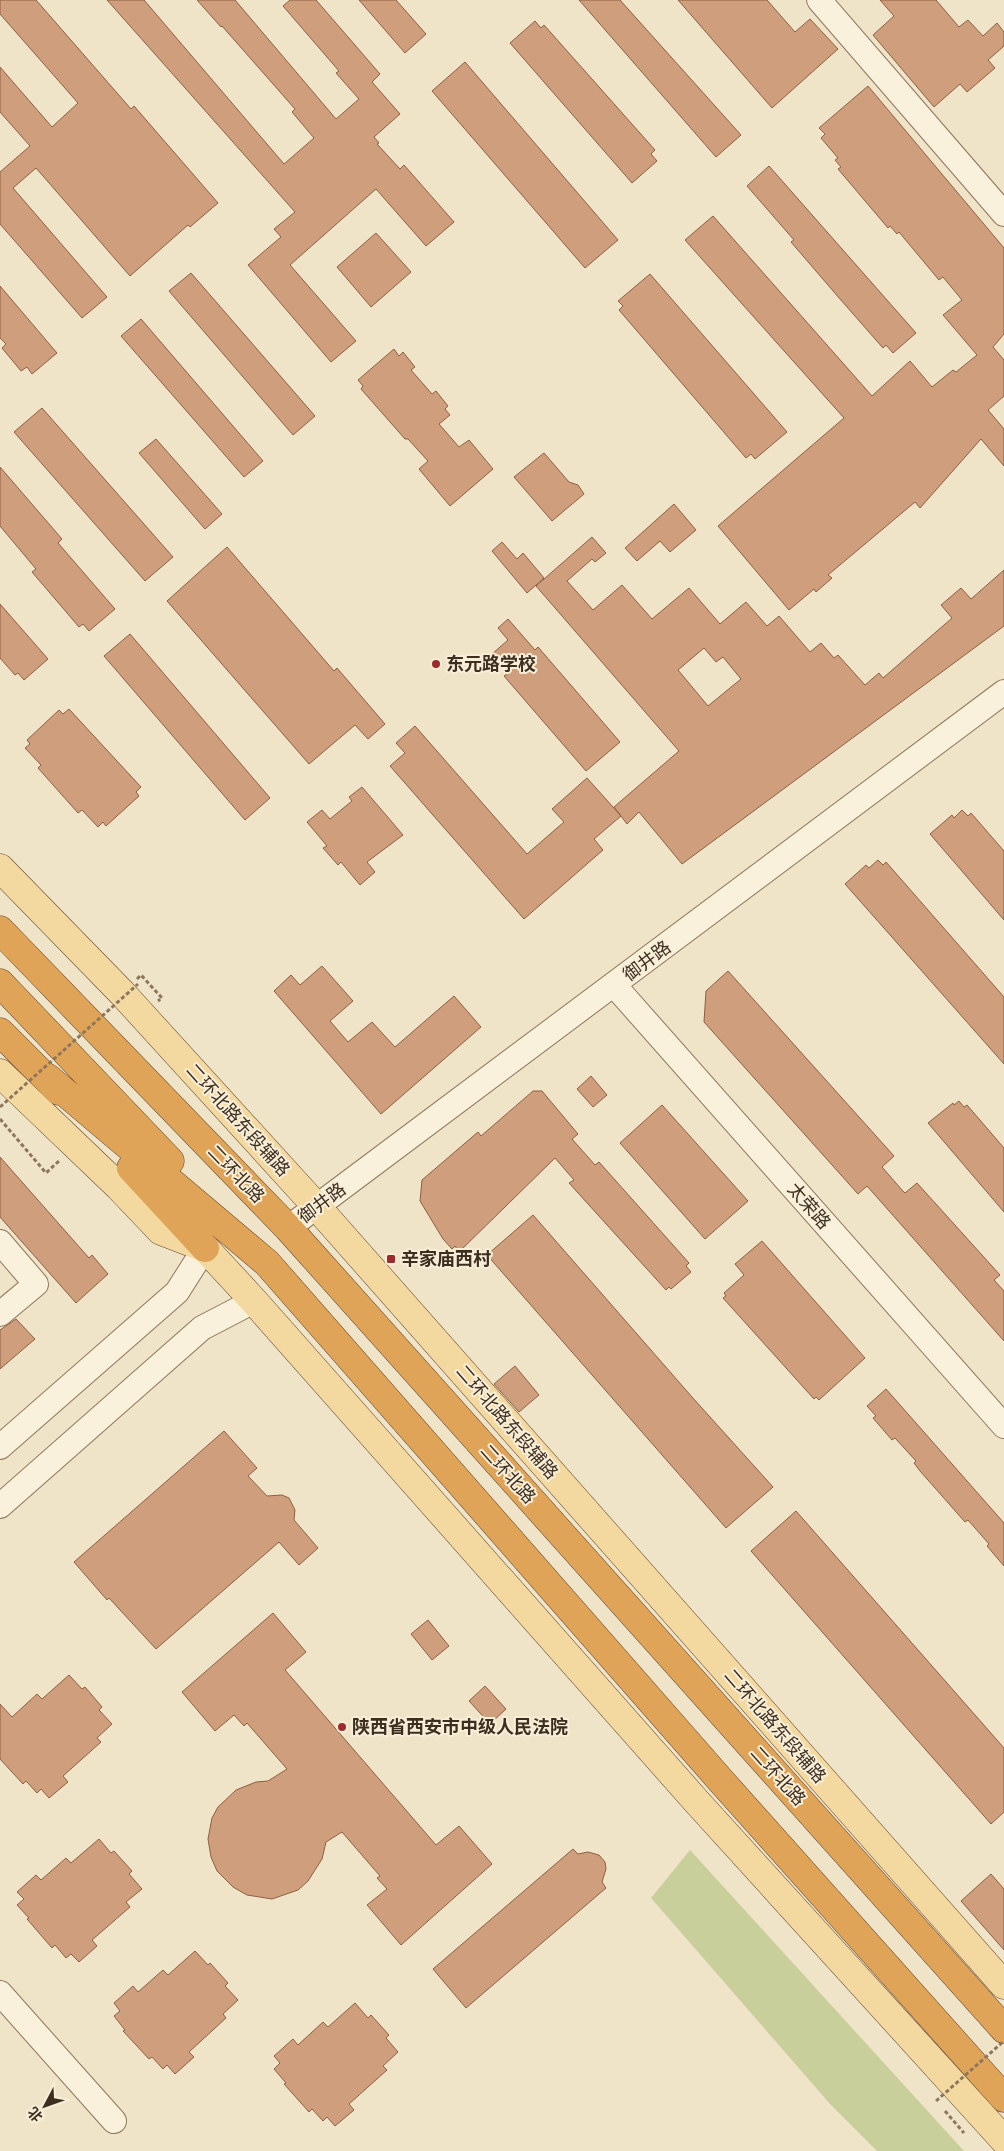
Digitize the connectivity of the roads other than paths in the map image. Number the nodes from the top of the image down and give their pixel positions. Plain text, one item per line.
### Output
1 (819, 0) edge
2 (1004, 214) edge
3 (1004, 692) edge
4 (0, 868) edge
5 (0, 930) edge
6 (0, 983) edge
7 (614, 985) junction
8 (0, 1032) edge
9 (0, 1072) edge
10 (48, 1078) junction
11 (317, 1207) junction
12 (288, 1228) junction
13 (0, 1242) edge
14 (205, 1248) junction
15 (267, 1263) junction
16 (254, 1301) junction
17 (0, 1314) edge
18 (1004, 1425) edge
19 (0, 1446) edge
20 (0, 1506) edge
21 (1004, 1985) edge
22 (0, 1992) edge
23 (1004, 2029) edge
24 (1004, 2098) edge
25 (114, 2121) dead end
26 (1004, 2140) edge

1 - 2 street
3 - 7 street, 御井路
4 - 11 main road, 二环北路东段辅路
5 - 12 highway, 二环北路
6 - 15 highway
7 - 11 street, 御井路
7 - 18 street, 太荣路
8 - 10 highway
9 - 14 main road
10 - 14 highway
10 - 15 highway
11 - 12 street, 御井路
11 - 21 main road, 二环北路东段辅路
12 - 23 highway, 二环北路
13 - 17 street
14 - 16 main road
14 - 19 street
15 - 24 highway
16 - 20 street
16 - 26 main road
22 - 25 street

